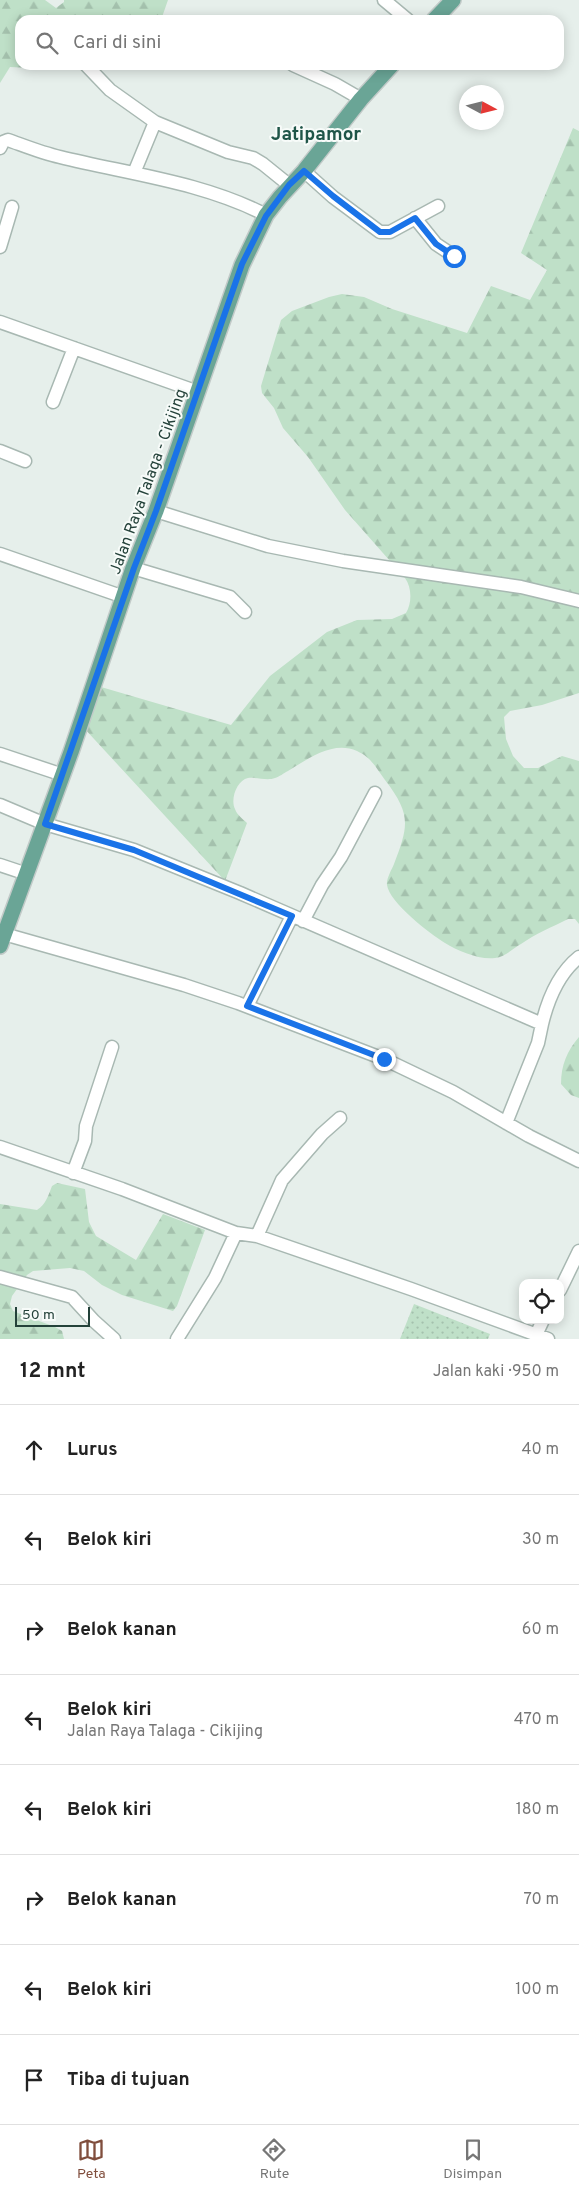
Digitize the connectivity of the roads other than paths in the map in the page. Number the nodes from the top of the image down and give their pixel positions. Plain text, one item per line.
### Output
1 (384, 0) edge
2 (453, 0) edge
3 (402, 15) edge
4 (439, 15) edge
5 (91, 70) edge
6 (305, 70) edge
7 (387, 70) edge
8 (360, 99) junction
9 (155, 122) junction
10 (0, 148) edge
11 (304, 171) junction
12 (134, 173) junction
13 (289, 185) junction
14 (438, 206) dead end
15 (12, 207) dead end
16 (266, 216) junction
17 (415, 218) junction
18 (0, 247) edge
19 (454, 256) dead end
20 (0, 322) edge
21 (74, 348) junction
22 (198, 392) junction
23 (54, 402) dead end
24 (0, 451) edge
25 (25, 461) dead end
26 (156, 511) junction
27 (0, 554) edge
28 (134, 568) junction
29 (124, 596) junction
30 (579, 601) edge
31 (245, 612) dead end
32 (0, 754) edge
33 (63, 775) junction
34 (375, 793) dead end
35 (0, 805) edge
36 (45, 824) junction
37 (0, 865) edge
38 (27, 874) junction
39 (298, 918) junction
40 (2, 940) edge
41 (579, 957) edge
42 (247, 1006) junction
43 (542, 1024) junction
44 (112, 1047) dead end
45 (340, 1118) dead end
46 (506, 1123) junction
47 (0, 1147) edge
48 (579, 1162) edge
49 (73, 1173) junction
50 (236, 1233) junction
51 (257, 1236) junction
52 (579, 1251) edge
53 (0, 1277) edge
54 (564, 1282) edge
55 (543, 1324) edge
56 (542, 1337) edge
57 (114, 1339) edge
58 (177, 1339) edge

1 - 3 street
2 - 4 main road
5 - 9 street
6 - 8 street
7 - 8 main road, Jalan Raya Talaga - Cikijing
8 - 11 main road, Jalan Raya Talaga - Cikijing
9 - 12 street
9 - 13 street
10 - 12 street
11 - 13 main road, Jalan Raya Talaga - Cikijing
11 - 17 street
12 - 16 street
13 - 16 main road, Jalan Raya Talaga - Cikijing
14 - 17 street
15 - 18 street
16 - 22 main road, Jalan Raya Talaga - Cikijing
17 - 19 street
20 - 21 street
21 - 22 street
21 - 23 street
22 - 26 main road, Jalan Raya Talaga - Cikijing
24 - 25 street
26 - 28 main road, Jalan Raya Talaga - Cikijing
26 - 30 street
27 - 29 street
28 - 29 main road, Jalan Raya Talaga - Cikijing
28 - 31 street
29 - 33 main road, Jalan Raya Talaga - Cikijing
32 - 33 street
33 - 36 main road, Jalan Raya Talaga - Cikijing
34 - 39 street
35 - 36 street
36 - 38 main road, Jalan Raya Talaga - Cikijing
36 - 39 street
37 - 38 street
38 - 40 main road, Jalan Raya Talaga - Cikijing
39 - 42 street
39 - 43 street
40 - 42 street
41 - 43 street
42 - 46 street
43 - 46 street
44 - 49 street
45 - 51 street
46 - 48 street
47 - 49 street
49 - 50 street
50 - 51 street
50 - 58 street
51 - 56 street
52 - 54 street
53 - 57 street
55 - 56 street

